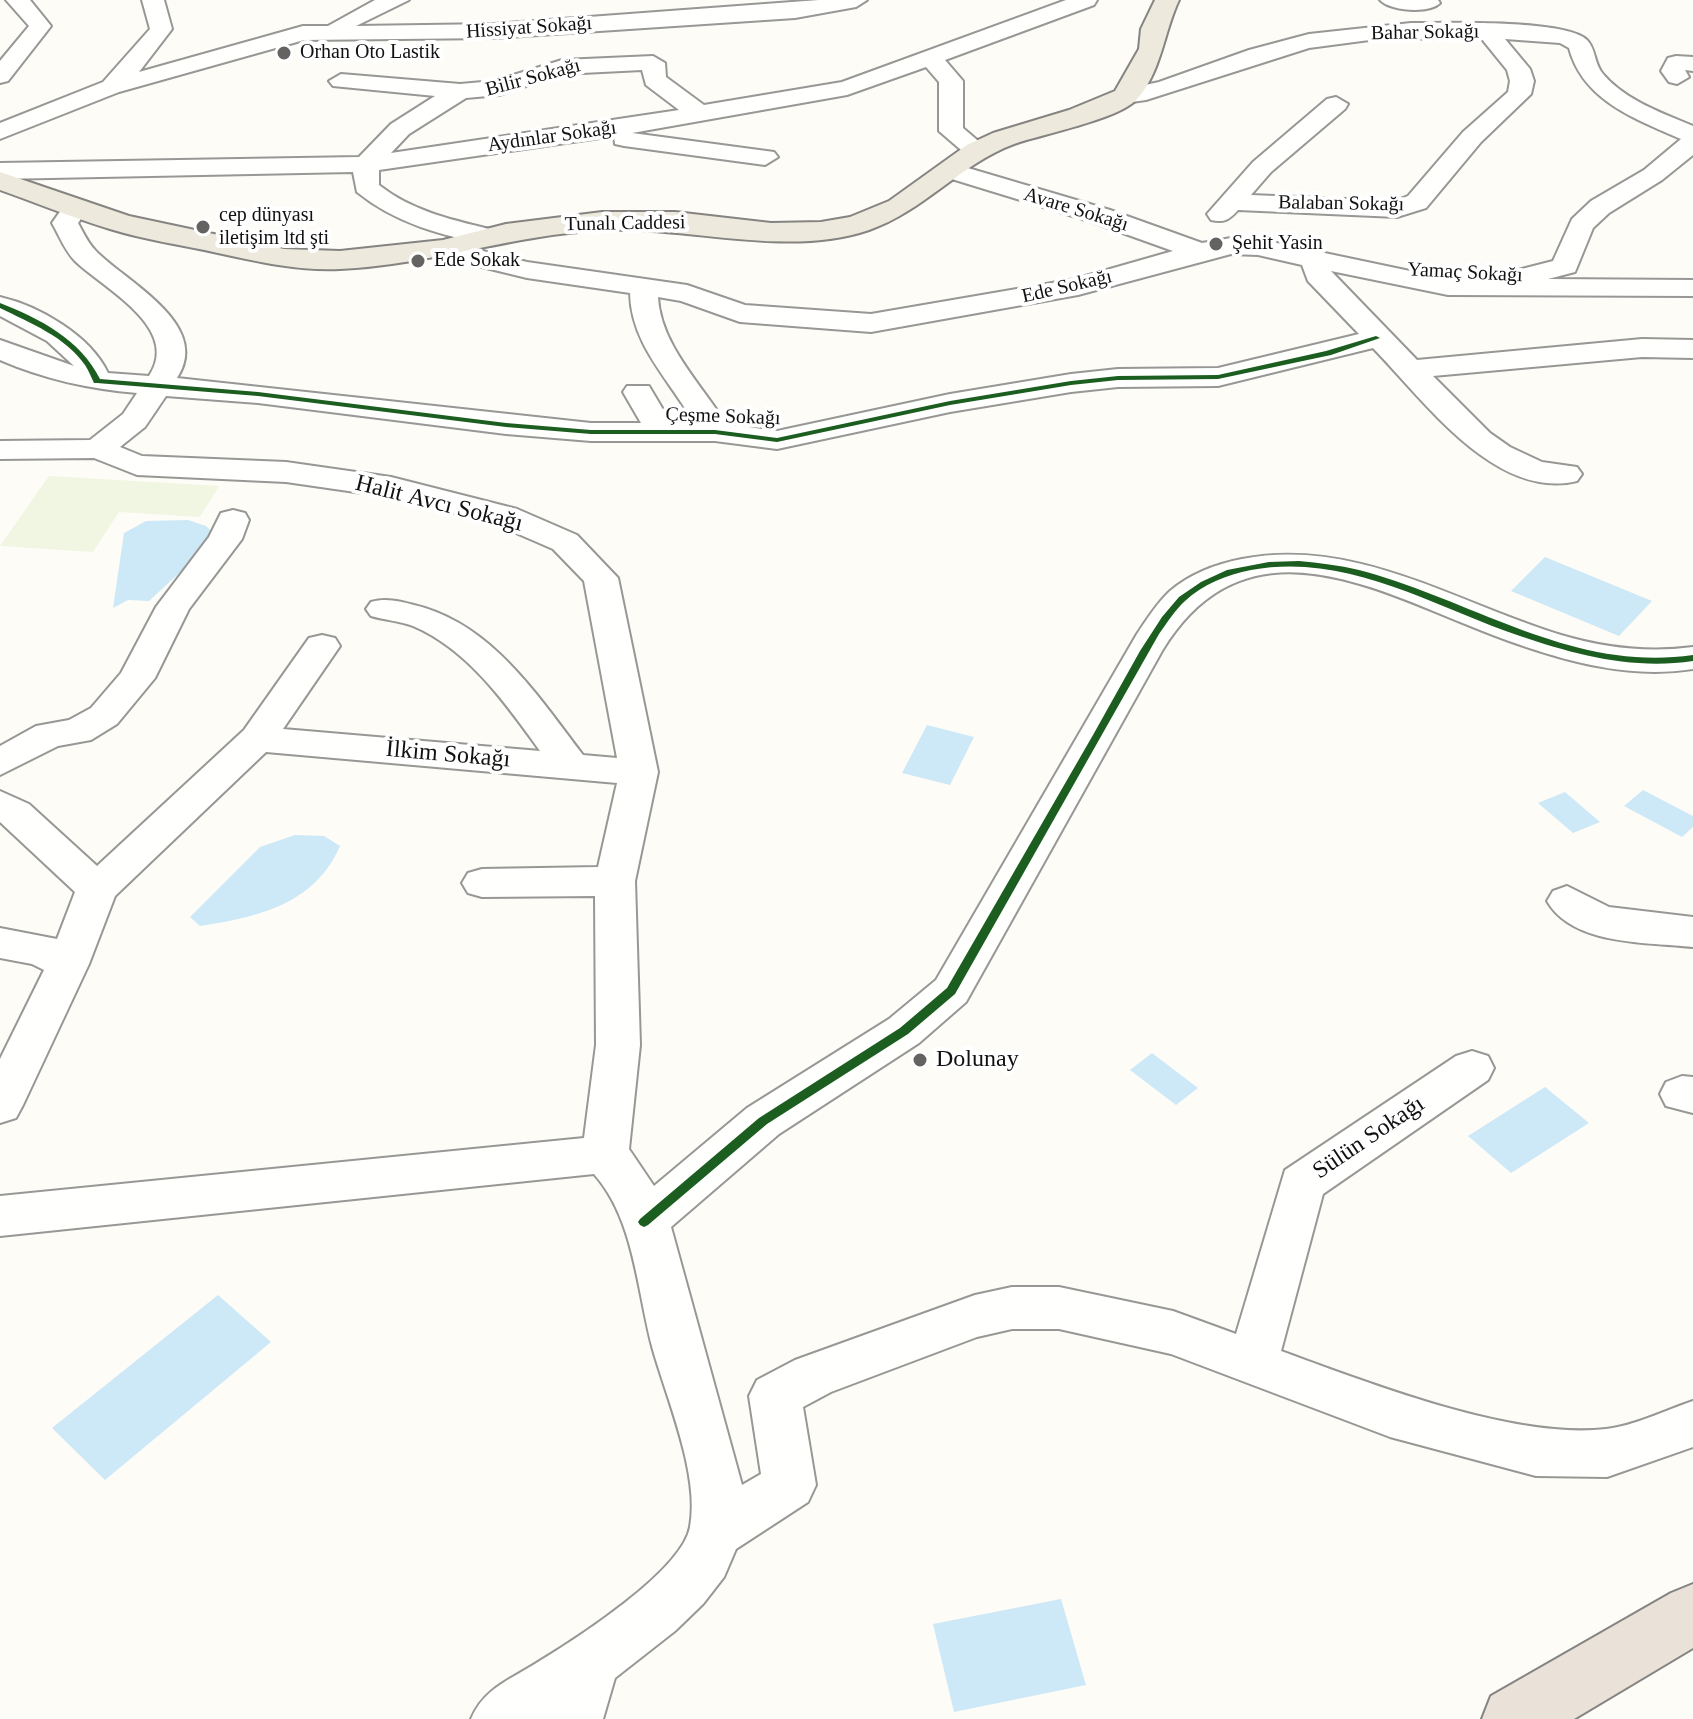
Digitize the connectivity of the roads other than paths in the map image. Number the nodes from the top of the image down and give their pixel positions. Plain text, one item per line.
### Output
1 (17, 0) edge
2 (153, 0) edge
3 (398, 0) edge
4 (618, 0) edge
5 (856, 0) edge
6 (1086, 0) edge
7 (1167, 0) edge
8 (1391, 0) edge
9 (1429, 3) dead end
10 (1328, 19) dead end
11 (555, 26) junction
12 (332, 30) junction
13 (1488, 32) junction
14 (1354, 34) junction
15 (932, 59) junction
16 (0, 76) edge
17 (341, 81) dead end
18 (111, 87) junction
19 (460, 91) junction
20 (1125, 96) junction
21 (1336, 104) dead end
22 (699, 113) junction
23 (11, 123) edge
24 (0, 132) edge
25 (581, 134) junction
26 (1693, 135) edge
27 (1693, 142) edge
28 (977, 151) junction
29 (765, 157) dead end
30 (366, 164) junction
31 (0, 171) edge
32 (951, 171) junction
33 (0, 180) edge
34 (1232, 202) junction
35 (75, 209) junction
36 (488, 237) junction
37 (443, 249) junction
38 (1195, 250) junction
39 (1315, 259) junction
40 (1371, 273) junction
41 (644, 284) junction
42 (1693, 288) edge
43 (0, 305) edge
44 (1376, 338) junction
45 (0, 349) edge
46 (1693, 349) edge
47 (1412, 369) junction
48 (97, 381) junction
49 (156, 388) junction
50 (638, 392) dead end
51 (715, 432) junction
52 (662, 433) junction
53 (98, 449) junction
54 (0, 450) edge
55 (1566, 474) dead end
56 (233, 520) dead end
57 (383, 609) dead end
58 (322, 646) dead end
59 (1693, 658) edge
60 (257, 739) junction
61 (0, 762) edge
62 (571, 765) junction
63 (639, 772) junction
64 (0, 804) edge
65 (615, 881) junction
66 (482, 883) dead end
67 (97, 889) junction
68 (1567, 901) dead end
69 (1693, 932) edge
70 (0, 943) edge
71 (68, 964) junction
72 (1472, 1068) dead end
73 (0, 1105) edge
74 (605, 1154) junction
75 (0, 1216) edge
76 (644, 1222) junction
77 (1253, 1363) junction
78 (1693, 1424) edge
79 (718, 1531) junction
80 (1693, 1614) edge
81 (591, 1661) junction
82 (500, 1719) edge
83 (574, 1719) edge
84 (1514, 1719) edge

1 - 16 street
2 - 18 street
3 - 12 street
4 - 11 street
5 - 11 street, Hissiyat Sokağı
6 - 15 street, Aydınlar Sokağı
7 - 20 main road
8 - 9 street
10 - 14 street
11 - 12 street, Hissiyat Sokağı
12 - 18 street, Hissiyat Sokağı
13 - 14 street, Bahar Sokağı
13 - 26 street, Bahar Sokağı
13 - 34 street, Balaban Sokağı
14 - 20 street, Bahar Sokağı
15 - 22 street, Aydınlar Sokağı
15 - 28 street
17 - 19 street
18 - 23 street, Hissiyat Sokağı
19 - 22 street, Bilir Sokağı
19 - 30 street, Bilir Sokağı
20 - 28 main road, Tunalı Caddesi
21 - 34 street
22 - 25 street, Aydınlar Sokağı
23 - 24 street, Hissiyat Sokağı
25 - 29 street
25 - 30 street, Aydınlar Sokağı
27 - 40 street, Yamaç Sokağı
28 - 32 main road, Tunalı Caddesi
30 - 31 street, Aydınlar Sokağı
30 - 36 street
32 - 36 main road, Tunalı Caddesi
32 - 38 street, Avare Sokağı
33 - 35 main road, Tunalı Caddesi
34 - 38 street
35 - 37 main road, Tunalı Caddesi
35 - 49 street
36 - 37 main road, Tunalı Caddesi
37 - 41 street, Ede Sokağı
38 - 39 street, Ede Sokağı
38 - 41 street, Ede Sokağı
39 - 40 street, Ede Sokağı
39 - 44 street
40 - 42 street, Ede Sokağı
41 - 51 street, Çeşme Sokağı
43 - 48 street
44 - 47 street
44 - 51 street, Çeşme Sokağı
45 - 48 street, Çeşme Sokağı
46 - 47 street
47 - 55 street
48 - 49 street, Çeşme Sokağı
49 - 52 street, Çeşme Sokağı
49 - 53 street
50 - 52 street, Çeşme Sokağı
51 - 52 street, Çeşme Sokağı
53 - 54 street
53 - 63 street, Halit Avcı Sokağı
56 - 61 street
57 - 62 street
58 - 60 street
59 - 76 street
60 - 62 street, İlkim Sokağı
60 - 67 street
62 - 63 street, İlkim Sokağı
63 - 65 street, Halit Avcı Sokağı
64 - 67 street
65 - 66 street
65 - 74 street, Halit Avcı Sokağı
67 - 71 street
68 - 69 street
70 - 71 street
71 - 73 street
72 - 77 street, Sülün Sokağı
74 - 75 street
74 - 76 street
76 - 79 street
77 - 78 street
77 - 79 street
79 - 81 street
80 - 84 highway
81 - 82 street
81 - 83 street

